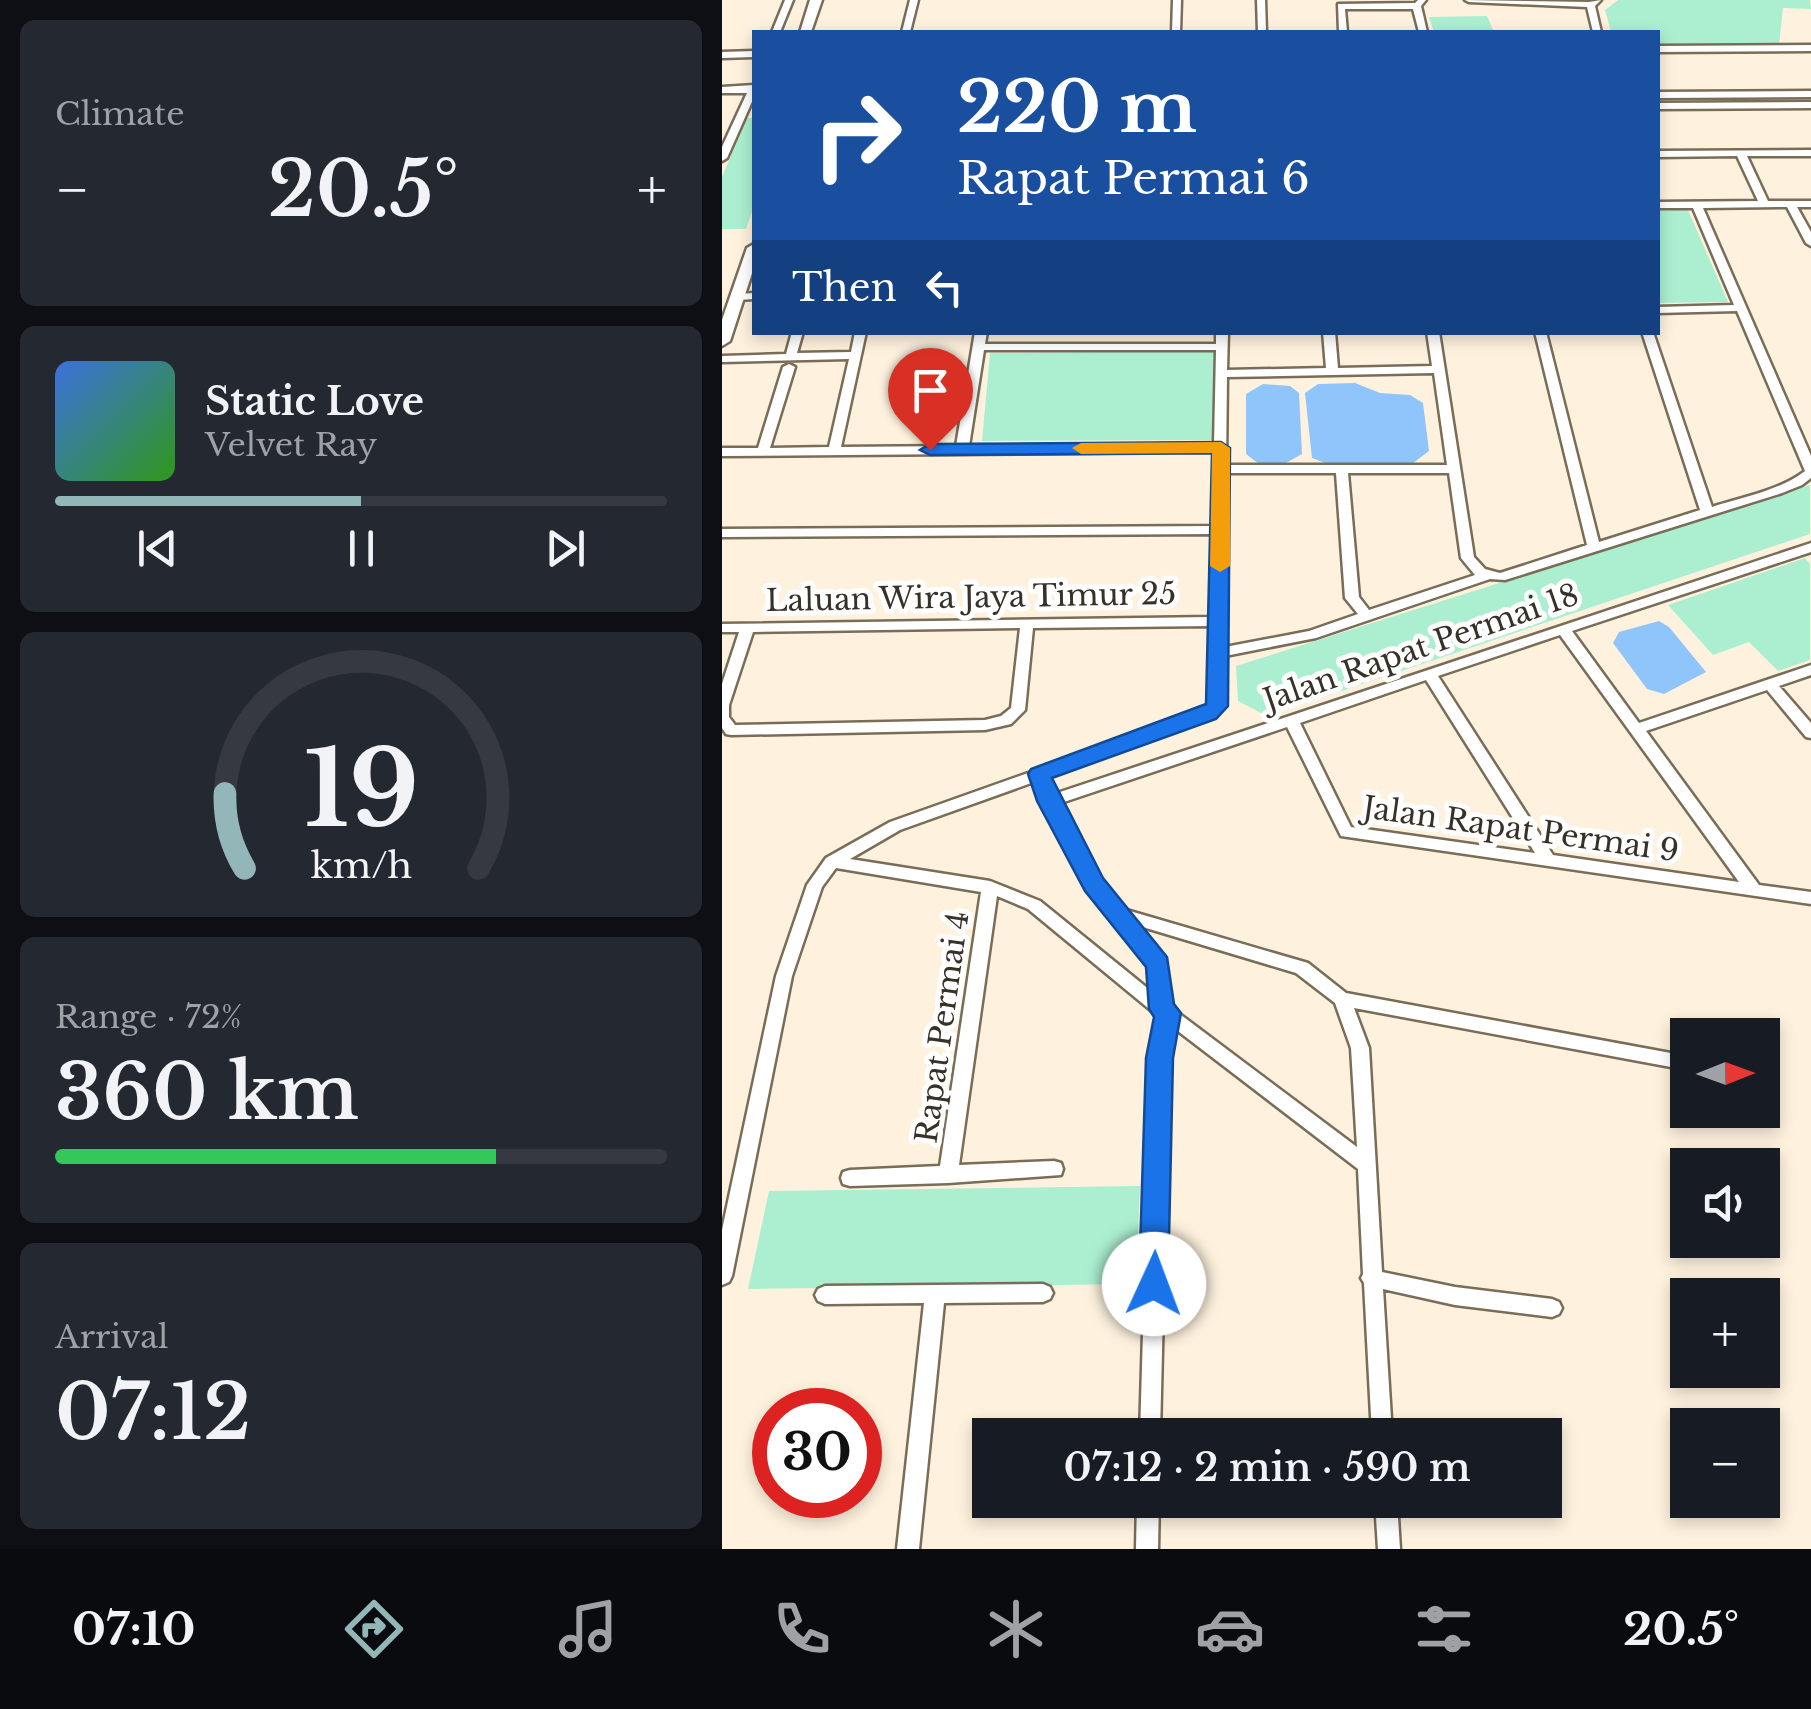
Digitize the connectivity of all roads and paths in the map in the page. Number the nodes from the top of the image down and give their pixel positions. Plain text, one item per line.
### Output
1 (789, 0) edge
2 (816, 0) edge
3 (914, 0) edge
4 (1177, 0) edge
5 (1261, 0) edge
6 (1468, 0) edge
7 (1481, 1) edge
8 (1594, 2) edge
9 (1420, 3) edge
10 (777, 30) edge
11 (806, 30) edge
12 (906, 30) edge
13 (1176, 30) edge
14 (1262, 30) edge
15 (1343, 30) edge
16 (1423, 30) edge
17 (1597, 30) edge
18 (1810, 48) edge
19 (1660, 49) edge
20 (752, 54) edge
21 (722, 55) edge
22 (752, 89) edge
23 (722, 90) edge
24 (752, 93) edge
25 (1810, 94) edge
26 (1660, 96) edge
27 (1810, 104) edge
28 (1660, 106) edge
29 (1810, 153) edge
30 (1660, 154) edge
31 (1742, 154) junction
32 (722, 158) edge
33 (1764, 204) junction
34 (1791, 204) junction
35 (1810, 204) edge
36 (1660, 205) edge
37 (1697, 205) junction
38 (1810, 243) edge
39 (752, 254) edge
40 (738, 296) junction
41 (752, 296) edge
42 (1740, 308) junction
43 (1660, 310) edge
44 (797, 335) edge
45 (860, 335) edge
46 (981, 335) edge
47 (1114, 335) edge
48 (1329, 335) edge
49 (1433, 335) edge
50 (1541, 335) edge
51 (1649, 335) edge
52 (1222, 340) edge
53 (722, 342) edge
54 (979, 347) junction
55 (1112, 347) junction
56 (856, 355) junction
57 (722, 359) edge
58 (790, 361) junction
59 (1332, 370) junction
60 (1437, 370) junction
61 (1222, 374) junction
62 (1221, 448) junction
63 (962, 449) junction
64 (722, 452) edge
65 (764, 452) junction
66 (834, 452) junction
67 (1221, 469) junction
68 (1342, 469) junction
69 (1454, 469) junction
70 (1810, 472) edge
71 (1707, 512) junction
72 (1221, 530) junction
73 (722, 533) edge
74 (1594, 546) junction
75 (1810, 547) edge
76 (1487, 575) junction
77 (1368, 616) junction
78 (1220, 621) junction
79 (1027, 623) junction
80 (722, 628) edge
81 (748, 628) junction
82 (1563, 629) junction
83 (1220, 652) junction
84 (1810, 670) edge
85 (1429, 674) junction
86 (1770, 684) junction
87 (1291, 720) junction
88 (1636, 729) junction
89 (1810, 733) edge
90 (1039, 774) junction
91 (1048, 801) junction
92 (1548, 861) junction
93 (832, 862) junction
94 (990, 887) junction
95 (1754, 890) junction
96 (1810, 898) edge
97 (1117, 913) junction
98 (1342, 999) junction
99 (1165, 1011) junction
100 (1670, 1059) edge
101 (1366, 1165) junction
102 (1054, 1168) dead end
103 (948, 1176) junction
104 (850, 1178) dead end
105 (722, 1276) edge
106 (1371, 1278) junction
107 (1043, 1293) dead end
108 (825, 1294) dead end
109 (935, 1294) junction
110 (1552, 1308) dead end
111 (1150, 1418) edge
112 (1381, 1418) edge
113 (1148, 1518) edge
114 (1387, 1518) edge
115 (908, 1549) edge
116 (1147, 1549) edge
117 (1389, 1549) edge

1 - 10 street
2 - 11 street
3 - 12 street
4 - 13 street
5 - 14 street
6 - 7 street
7 - 8 street
8 - 17 street
9 - 15 street
9 - 16 street
18 - 19 street
20 - 21 street
22 - 23 street
24 - 32 street
25 - 26 street
27 - 28 street
29 - 31 street
30 - 31 street
31 - 33 street
33 - 34 street
33 - 37 street
34 - 35 street
34 - 38 street
36 - 37 street
37 - 42 street
39 - 40 street
40 - 41 street
40 - 53 street
42 - 43 street
42 - 70 street
44 - 58 street
45 - 56 street
46 - 54 street
47 - 55 street
48 - 59 street
49 - 60 street
50 - 74 street
51 - 71 street
52 - 55 street
52 - 61 street
54 - 55 street
54 - 63 street
56 - 58 street
56 - 66 street
57 - 58 street
58 - 65 street
59 - 60 street
59 - 61 street
60 - 69 street
61 - 62 street
62 - 63 street
62 - 67 street
63 - 66 street
64 - 65 street
65 - 66 street
67 - 68 street
67 - 72 street
68 - 69 street
68 - 77 street
69 - 76 street
70 - 71 street
71 - 74 street
72 - 73 street
72 - 78 street
74 - 76 street
75 - 82 street, Jalan Rapat Permai 18
76 - 77 street
77 - 83 street
78 - 79 street, Laluan Wira Jaya Timur 25
78 - 83 street
79 - 81 street, Laluan Wira Jaya Timur 25
79 - 81 street
80 - 81 street, Laluan Wira Jaya Timur 25
82 - 85 street, Jalan Rapat Permai 18
82 - 88 street
83 - 90 street
84 - 86 street
85 - 87 street, Jalan Rapat Permai 18
85 - 92 street
86 - 88 street
86 - 89 street
87 - 91 street, Jalan Rapat Permai 18
87 - 92 street, Jalan Rapat Permai 9
88 - 95 street
90 - 91 street
90 - 93 street
91 - 97 street
92 - 95 street, Jalan Rapat Permai 9
93 - 94 street
93 - 105 street
94 - 99 street
94 - 103 street, Rapat Permai 4
95 - 96 street, Jalan Rapat Permai 9
97 - 98 street
97 - 99 street
98 - 100 street
98 - 101 street
99 - 101 street
99 - 111 street
101 - 106 street
102 - 103 street
103 - 104 street
106 - 110 street
106 - 112 street
107 - 109 street
108 - 109 street
109 - 115 street
113 - 116 street
114 - 117 street

